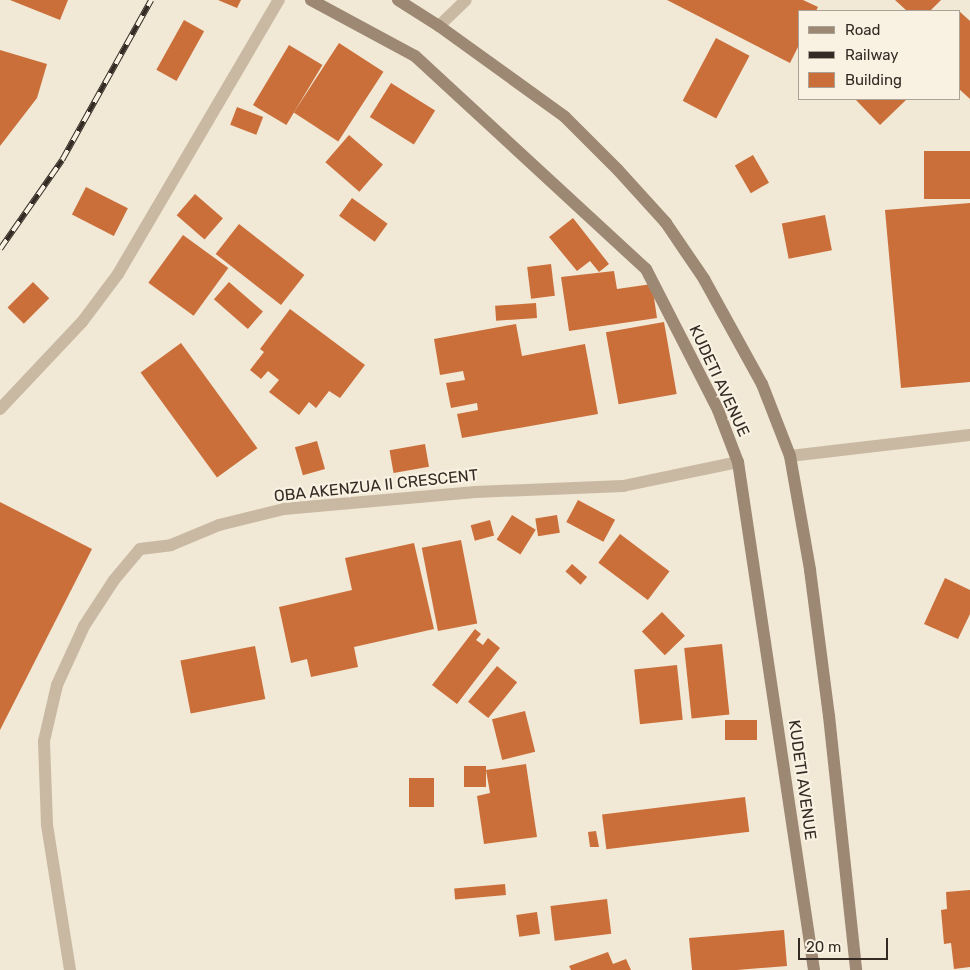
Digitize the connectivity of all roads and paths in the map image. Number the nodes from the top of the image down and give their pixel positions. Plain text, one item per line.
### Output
1 (279, 0) edge
2 (311, 0) edge
3 (398, 0) edge
4 (466, 0) edge
5 (439, 26) junction
6 (0, 409) edge
7 (970, 436) edge
8 (790, 456) junction
9 (738, 462) junction
10 (70, 970) edge
11 (814, 970) edge
12 (856, 970) edge

1 - 6 street
2 - 9 main road, KUDETI AVENUE
3 - 5 main road, KUDETI AVENUE
4 - 5 street
5 - 8 main road, KUDETI AVENUE
7 - 8 street
8 - 12 main road, KUDETI AVENUE
9 - 10 street, OBA AKENZUA II CRESCENT
9 - 11 main road, KUDETI AVENUE

